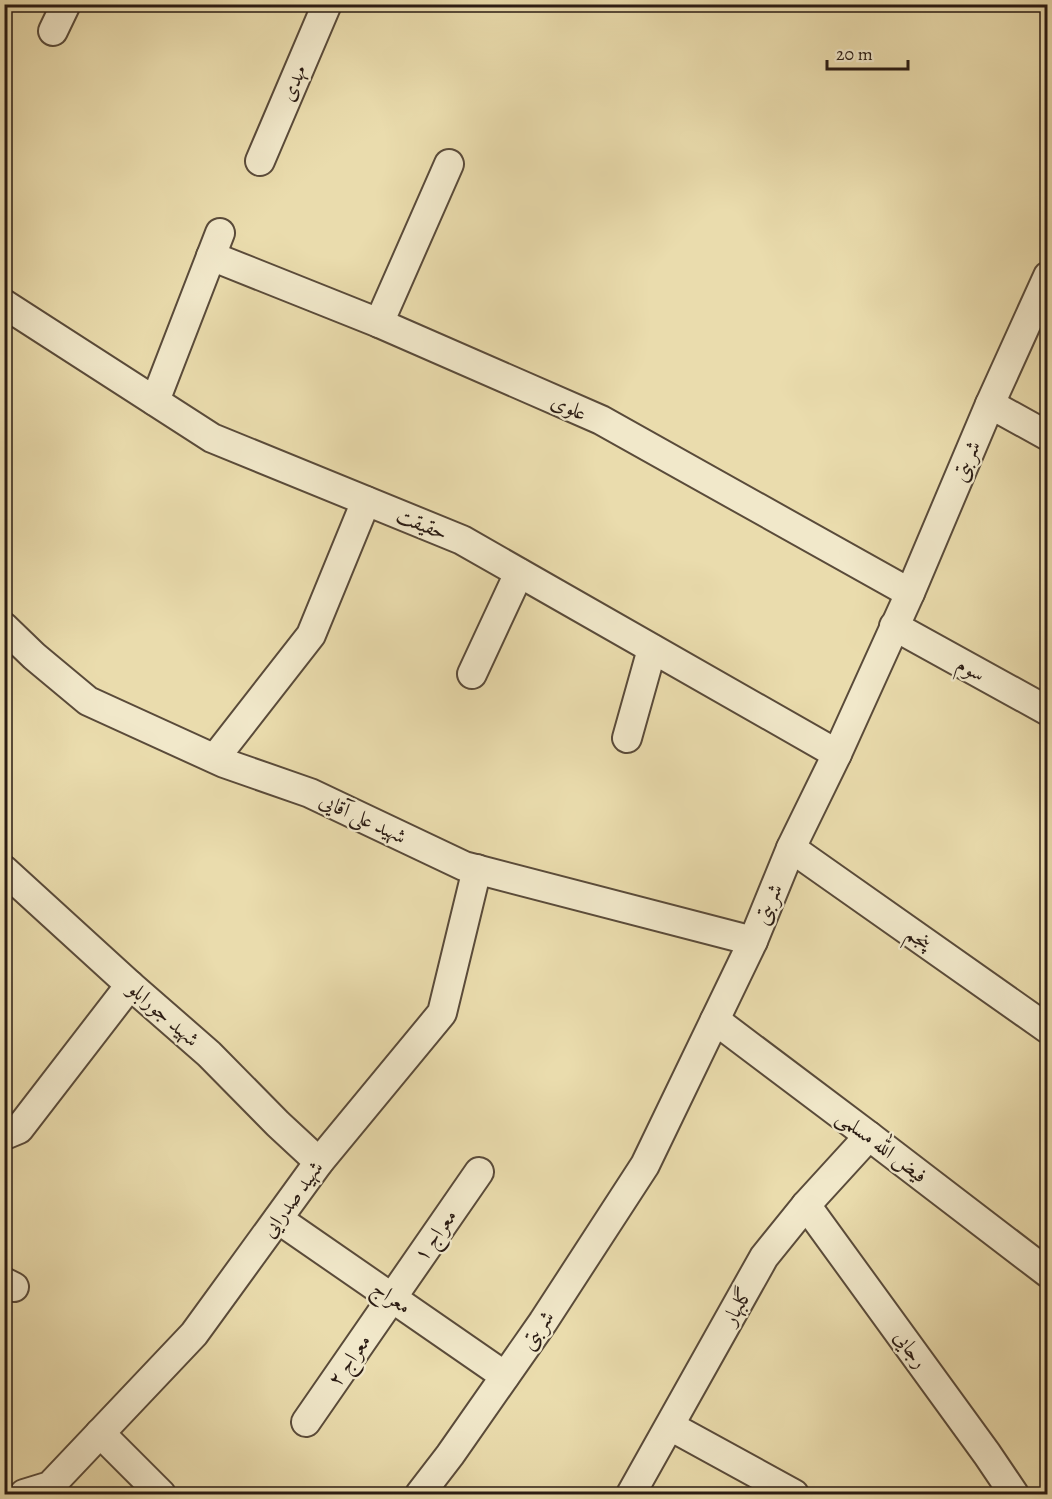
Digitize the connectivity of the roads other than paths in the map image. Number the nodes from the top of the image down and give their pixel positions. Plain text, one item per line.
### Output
1 (66, 4) edge
2 (327, 4) edge
3 (53, 31) dead end
4 (260, 161) dead end
5 (448, 164) dead end
6 (1047, 276) edge
7 (4, 304) edge
8 (379, 323) junction
9 (155, 401) junction
10 (990, 404) junction
11 (1047, 436) edge
12 (366, 501) junction
13 (519, 573) junction
14 (910, 593) junction
15 (894, 626) junction
16 (4, 627) edge
17 (652, 649) junction
18 (472, 674) dead end
19 (1047, 711) edge
20 (627, 738) dead end
21 (837, 754) junction
22 (215, 758) junction
23 (791, 848) junction
24 (477, 869) junction
25 (4, 870) edge
26 (753, 941) junction
27 (130, 985) junction
28 (715, 1020) junction
29 (1047, 1029) edge
30 (4, 1132) edge
31 (869, 1136) junction
32 (320, 1161) junction
33 (478, 1172) dead end
34 (806, 1205) junction
35 (278, 1219) junction
36 (1047, 1273) edge
37 (392, 1297) junction
38 (505, 1376) junction
39 (306, 1422) dead end
40 (670, 1426) junction
41 (100, 1433) junction
42 (34, 1493) edge
43 (1011, 1493) edge
44 (160, 1494) edge
45 (420, 1494) edge
46 (631, 1494) edge
47 (794, 1494) edge

1 - 3 street
2 - 4 street, مهدی
5 - 8 street
6 - 10 street, شربتی
7 - 9 street, حقیقت
8 - 9 street, علوی
8 - 14 street, علوی
9 - 12 street, حقیقت
10 - 11 street
10 - 14 street, شربتی
12 - 13 street, حقیقت
12 - 22 street
13 - 17 street, حقیقت
13 - 18 street
14 - 15 street, شربتی
15 - 19 street, سوم
15 - 21 street, شربتی
16 - 22 street, شهید علی آقایی
17 - 20 street
17 - 21 street, حقیقت
21 - 23 street, شربتی
22 - 24 street, شهید علی آقایی
23 - 26 street, شربتی
23 - 29 street, پنجم
24 - 26 street, شهید علی آقایی
24 - 32 street, شهید صدرایی
25 - 27 street, شهید جورابلو
26 - 28 street, شربتی
27 - 30 street
27 - 32 street, شهید جورابلو
28 - 31 street, فیض الله مسلمی
28 - 38 street, شربتی
31 - 34 street, گلبهار
31 - 36 street, فیض الله مسلمی
32 - 35 street, شهید صدرایی
33 - 37 street, معراج ۱
34 - 40 street, گلبهار
34 - 43 street, رجایی
35 - 37 street, معراج
35 - 41 street, شهید صدرایی
37 - 38 street, معراج
37 - 39 street, معراج ۲
38 - 45 street, شربتی
40 - 46 street, گلبهار
40 - 47 street
41 - 42 street, شهید صدرایی
41 - 44 street

